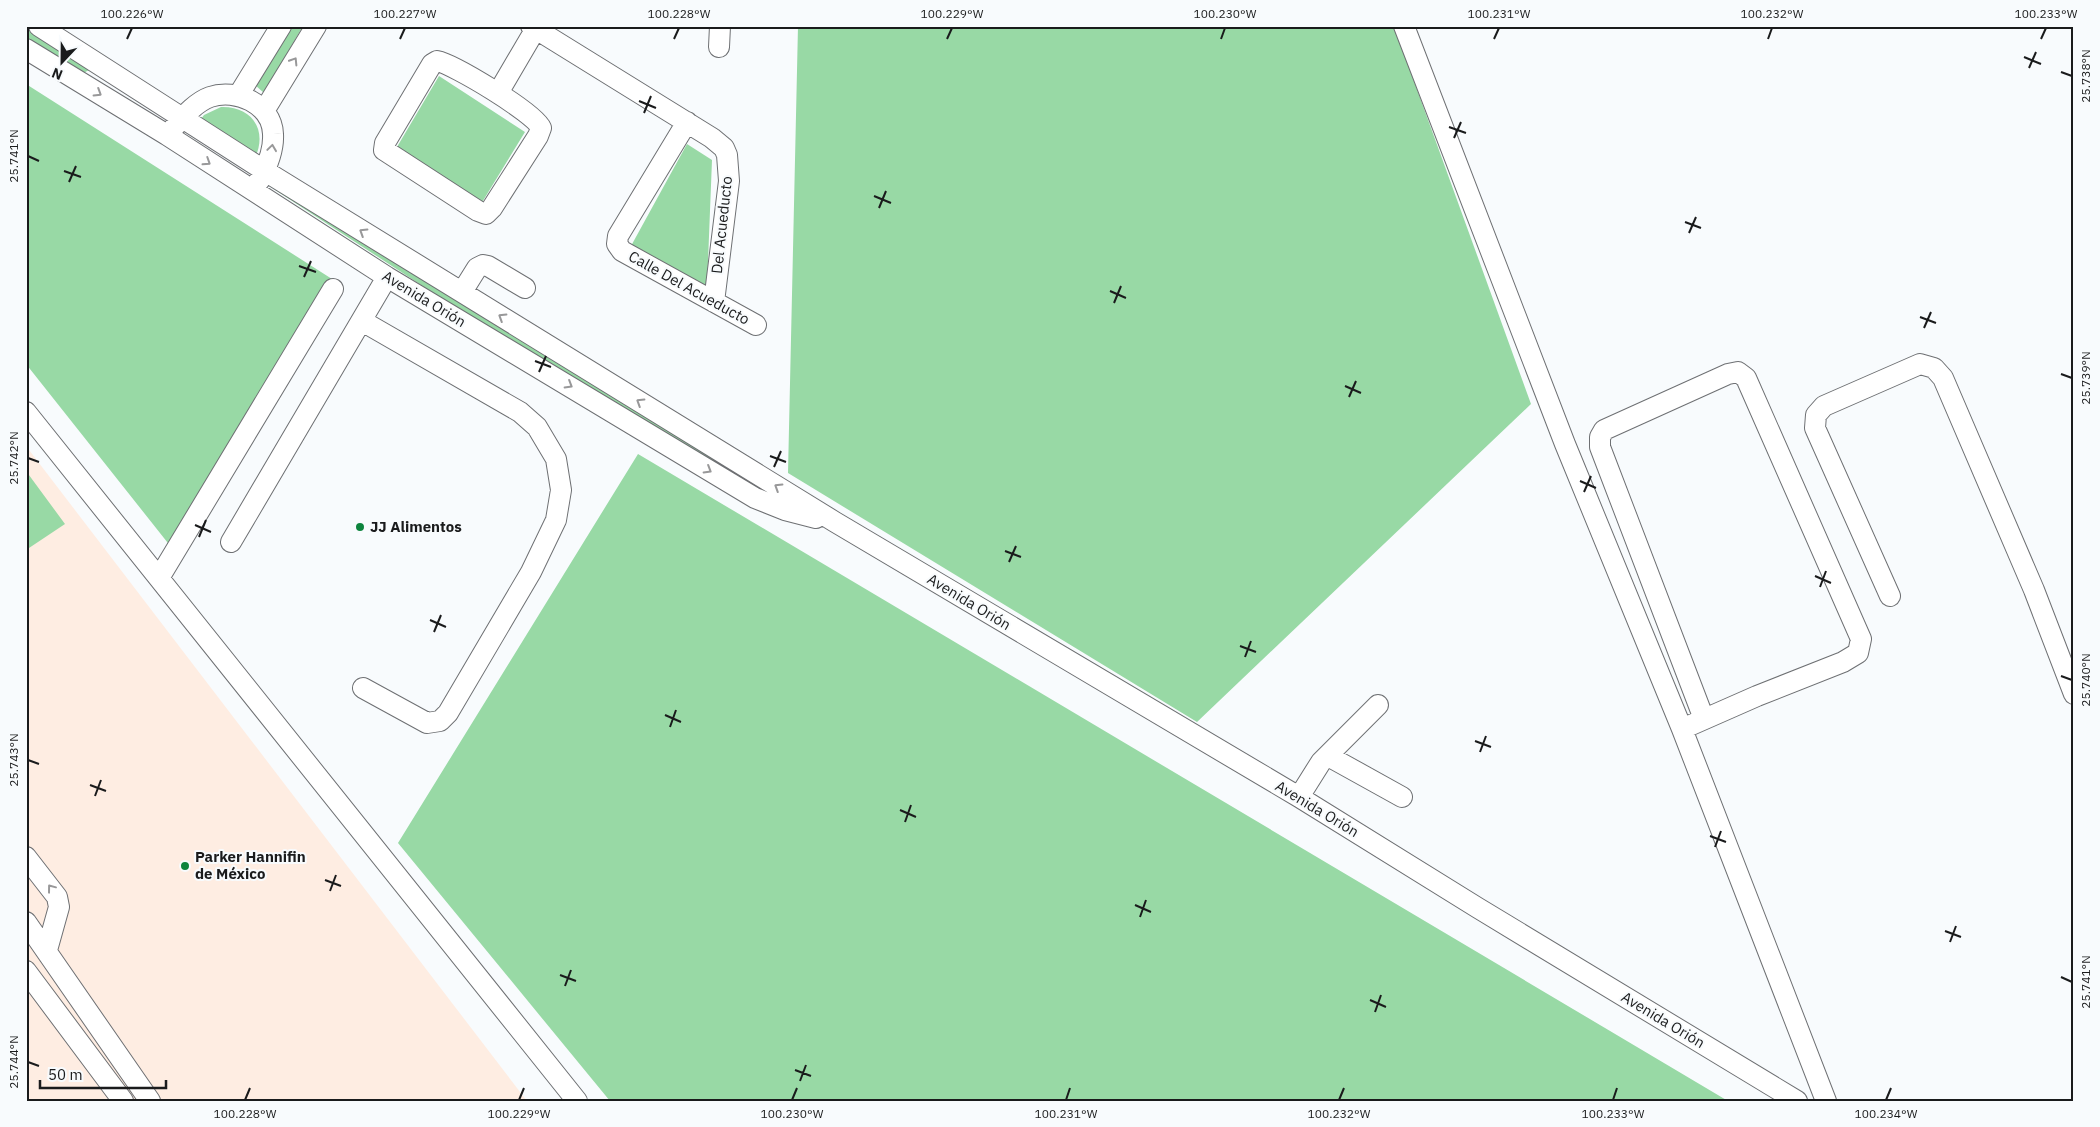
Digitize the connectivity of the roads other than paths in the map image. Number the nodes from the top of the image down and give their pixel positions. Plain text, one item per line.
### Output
1 (39, 26) edge
2 (281, 26) edge
3 (316, 26) edge
4 (720, 26) edge
5 (1404, 26) edge
6 (533, 28) edge
7 (719, 47) dead end
8 (26, 49) edge
9 (498, 93) junction
10 (238, 96) junction
11 (264, 111) junction
12 (182, 118) junction
13 (687, 122) junction
14 (167, 135) junction
15 (265, 171) junction
16 (252, 192) junction
17 (387, 277) junction
18 (525, 288) dead end
19 (333, 289) dead end
20 (462, 292) junction
21 (714, 302) junction
22 (362, 321) junction
23 (756, 324) dead end
24 (26, 412) edge
25 (835, 522) junction
26 (231, 542) dead end
27 (159, 578) junction
28 (1890, 596) dead end
29 (362, 688) dead end
30 (2074, 694) edge
31 (1378, 705) dead end
32 (1704, 719) junction
33 (1682, 729) junction
34 (1328, 756) junction
35 (1402, 797) dead end
36 (1299, 798) junction
37 (26, 857) edge
38 (26, 922) edge
39 (47, 950) junction
40 (26, 971) edge
41 (123, 1101) edge
42 (150, 1101) edge
43 (576, 1101) edge
44 (1797, 1101) edge
45 (1826, 1101) edge

1 - 12 street, Avenida Orión
2 - 10 street
11 -> 3 street
4 - 7 street
5 - 33 street
6 - 9 street
6 - 13 street
8 -> 14 street, Avenida Orión
9 - 9 street
10 - 11 street
10 - 12 street
15 -> 11 street
12 - 14 street
12 - 15 street, Avenida Orión
13 - 21 street, Del Acueducto
13 - 21 street, Calle Del Acueducto
14 -> 16 street, Avenida Orión
15 - 16 street
20 -> 15 street, Avenida Orión
16 - 17 street, Avenida Orión
17 - 22 street
17 -> 25 street, Avenida Orión
18 - 20 street
19 - 27 street
25 -> 20 street, Avenida Orión
21 - 23 street, Calle Del Acueducto
22 - 26 street
22 - 29 street
24 - 27 street
25 - 36 street, Avenida Orión
27 - 43 street
28 - 30 street
31 - 34 street
32 - 32 street
32 - 33 street
33 - 45 street
34 - 35 street
34 - 36 street
36 - 44 street, Avenida Orión
39 -> 37 street
38 - 39 street
39 - 42 street
40 - 41 street

